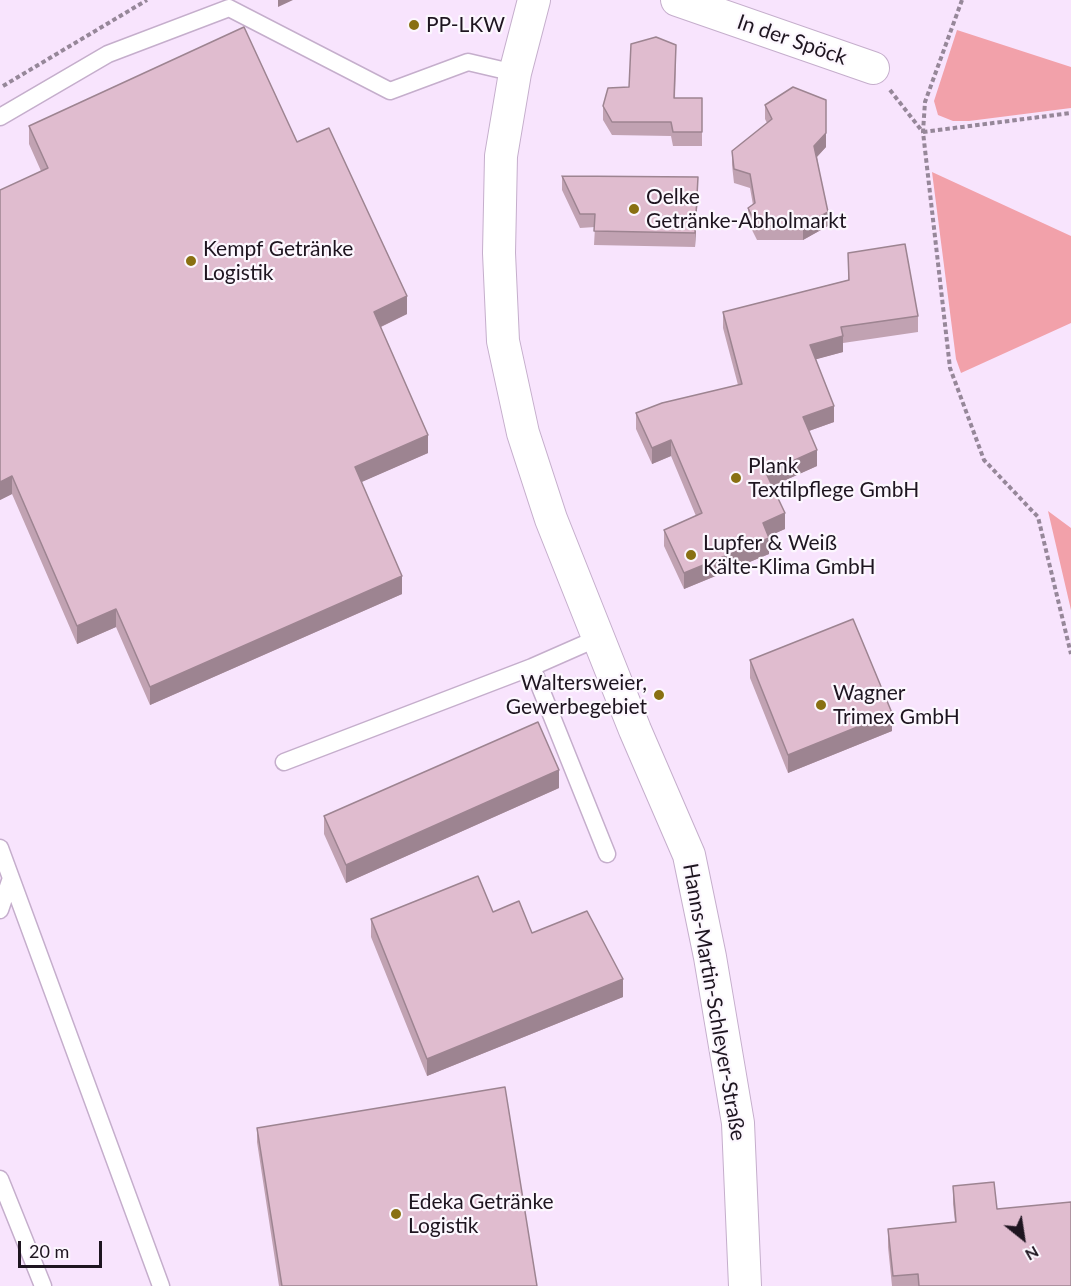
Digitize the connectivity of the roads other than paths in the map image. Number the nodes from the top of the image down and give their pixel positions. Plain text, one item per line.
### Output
1 (534, 0) edge
2 (677, 0) edge
3 (873, 68) road end
4 (515, 73) junction
5 (0, 117) edge
6 (598, 638) junction
7 (532, 667) junction
8 (284, 762) dead end
9 (0, 848) edge
10 (607, 854) dead end
11 (11, 878) junction
12 (0, 910) edge
13 (0, 1179) edge
14 (43, 1286) edge
15 (161, 1286) edge
16 (745, 1286) edge

1 - 4 street, Hanns-Martin-Schleyer-Straße
2 - 3 street, In der Spöck
4 - 5 lane
4 - 6 street, Hanns-Martin-Schleyer-Straße
6 - 7 lane
6 - 16 street, Hanns-Martin-Schleyer-Straße
7 - 8 lane
7 - 10 lane
9 - 11 lane
11 - 12 lane
11 - 15 lane
13 - 14 lane

